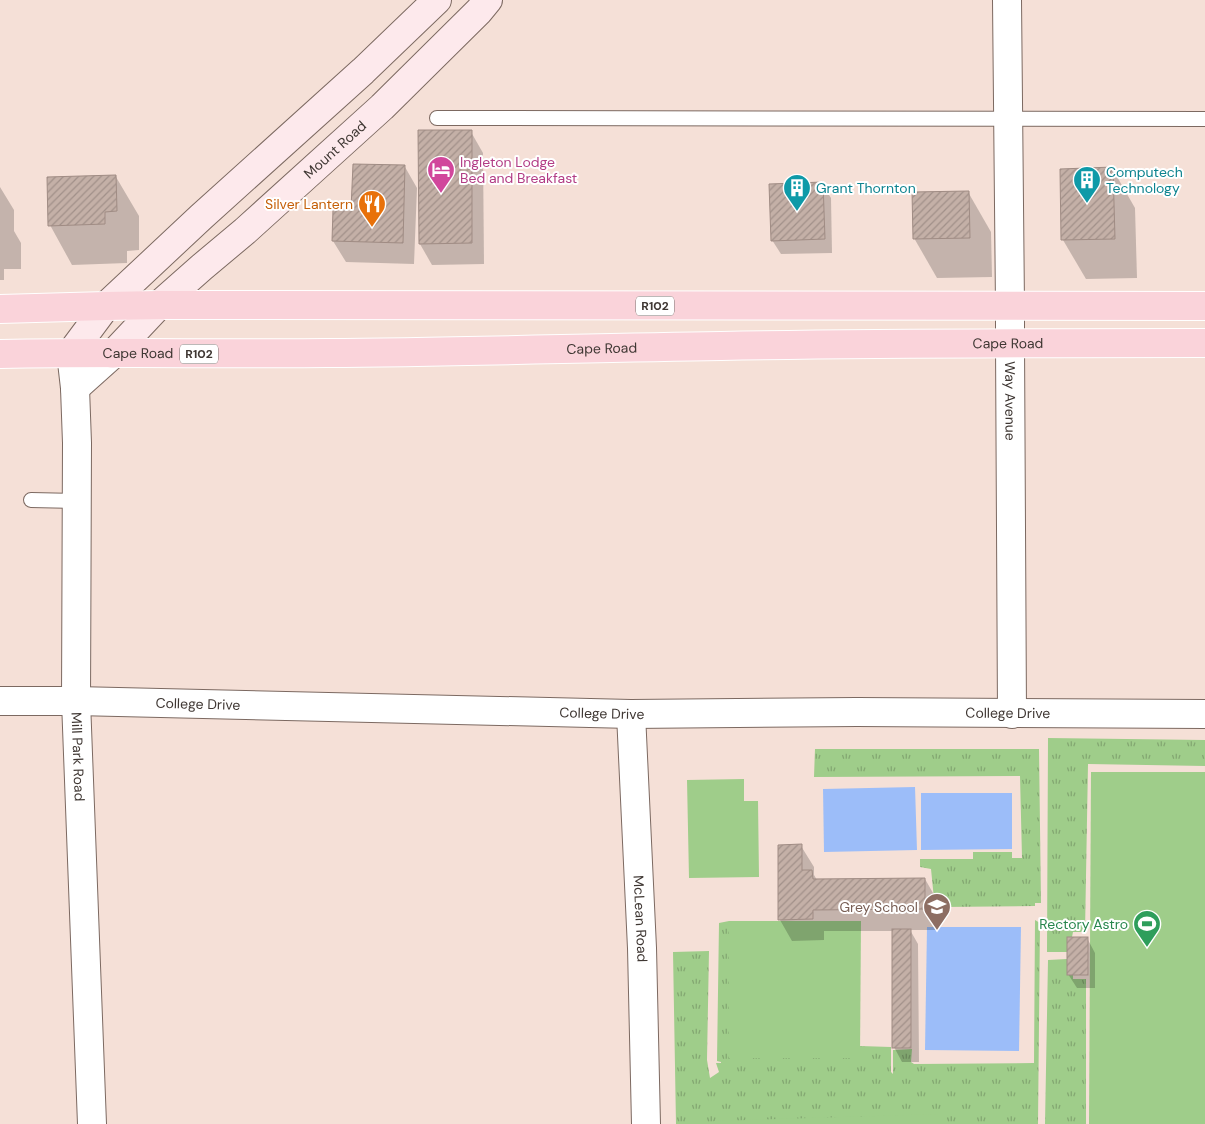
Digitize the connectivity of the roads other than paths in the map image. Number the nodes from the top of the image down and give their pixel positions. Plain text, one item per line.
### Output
1 (438, 0) edge
2 (488, 0) edge
3 (1007, 0) edge
4 (437, 118) dead end
5 (1009, 119) junction
6 (1205, 119) edge
7 (159, 305) junction
8 (106, 306) junction
9 (1010, 306) junction
10 (1205, 306) edge
11 (0, 309) edge
12 (1010, 343) junction
13 (1205, 344) edge
14 (71, 353) junction
15 (0, 354) edge
16 (113, 354) junction
17 (75, 388) junction
18 (31, 500) dead end
19 (77, 501) junction
20 (0, 701) edge
21 (76, 701) junction
22 (631, 714) junction
23 (1012, 714) junction
24 (1205, 714) edge
25 (92, 1124) edge
26 (646, 1124) edge

1 - 8 main road
2 - 7 main road, Mount Road
3 - 5 street, Way Avenue
4 - 5 lane
5 - 6 lane
5 - 9 street, Way Avenue
7 - 8 main road, R102
7 - 9 main road, R102
7 - 16 main road, Mount Road
8 - 11 main road, R102
8 - 14 main road
9 - 10 main road, R102
9 - 12 street, Way Avenue
12 - 13 main road, Cape Road / R102
12 - 16 main road, Cape Road / R102
12 - 23 street, Way Avenue
14 - 15 main road, Cape Road / R102
14 - 16 main road, Cape Road / R102
14 - 17 street, Mill Park Road
16 - 17 street
17 - 19 street, Mill Park Road
18 - 19 lane
19 - 21 street, Mill Park Road
20 - 21 street, College Drive
21 - 22 street, College Drive
21 - 25 street, Mill Park Road
22 - 23 street, College Drive
22 - 26 street, McLean Road
23 - 24 street, College Drive

